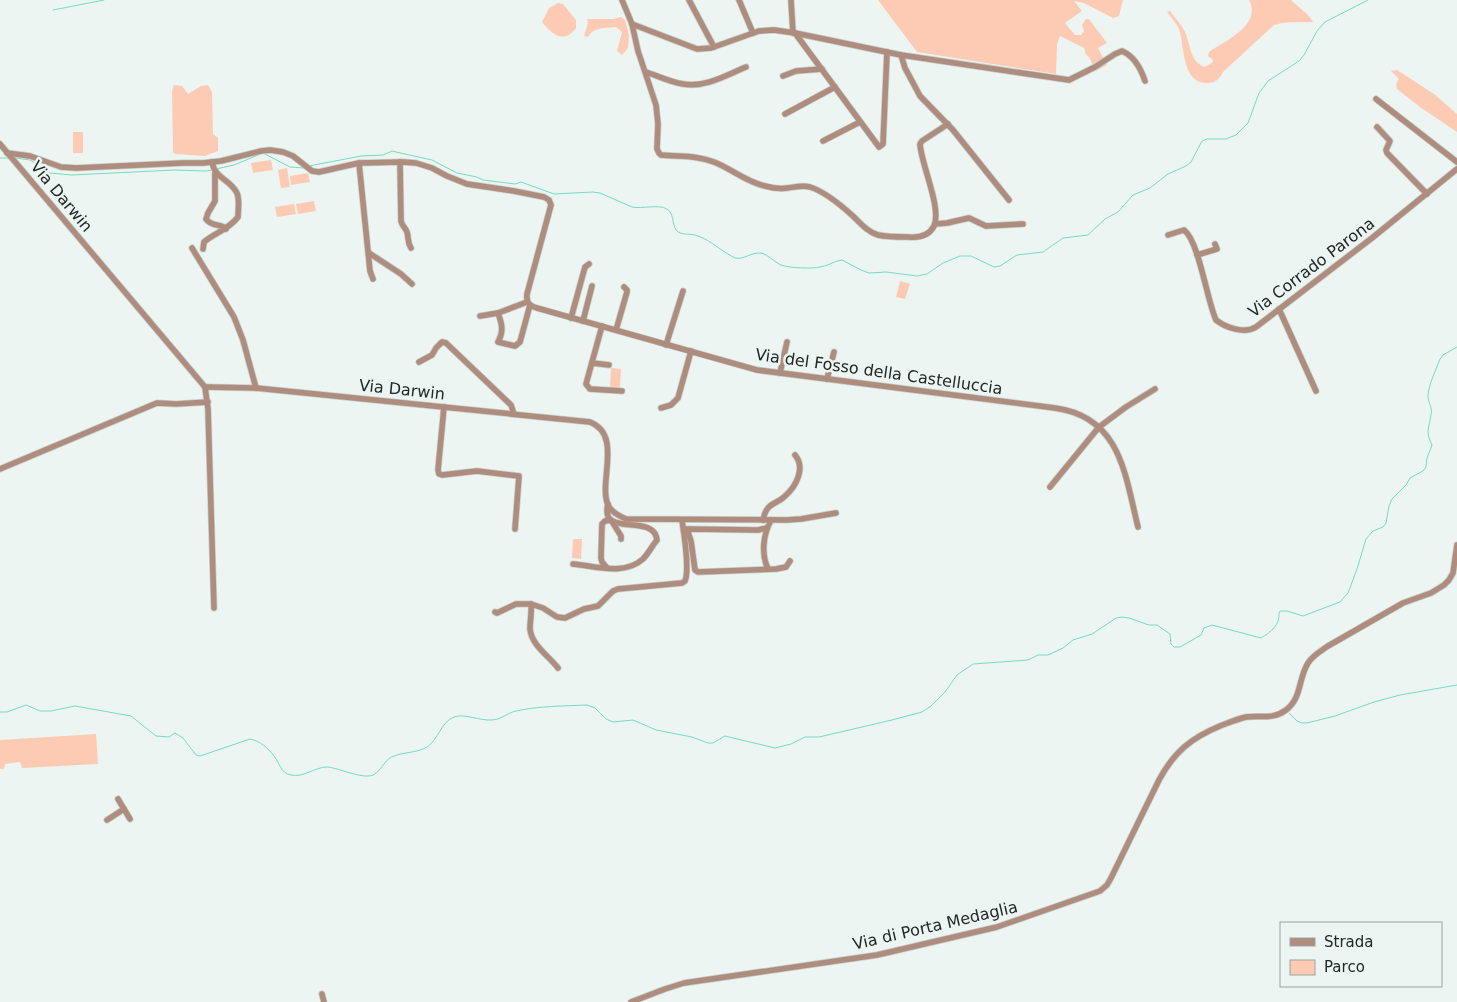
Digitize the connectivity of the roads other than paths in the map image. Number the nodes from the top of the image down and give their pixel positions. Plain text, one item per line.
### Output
1 (622, 0) edge
2 (689, 0) edge
3 (739, 0) edge
4 (791, 0) edge
5 (632, 24) junction
6 (753, 33) junction
7 (794, 33) junction
8 (714, 47) junction
9 (887, 52) junction
10 (901, 55) junction
11 (746, 67) dead end
12 (822, 68) junction
13 (646, 72) junction
14 (783, 76) dead end
15 (1145, 81) dead end
16 (835, 86) junction
17 (1376, 99) dead end
18 (786, 114) dead end
19 (860, 122) junction
20 (948, 124) junction
21 (1377, 127) dead end
22 (823, 141) dead end
23 (0, 144) edge
24 (8, 153) junction
25 (400, 162) junction
26 (1457, 162) edge
27 (359, 163) junction
28 (214, 168) junction
29 (1457, 169) edge
30 (1427, 194) junction
31 (1008, 200) dead end
32 (935, 224) junction
33 (1024, 224) dead end
34 (226, 229) junction
35 (1168, 235) dead end
36 (1215, 244) dead end
37 (192, 248) dead end
38 (411, 248) dead end
39 (203, 249) dead end
40 (369, 254) junction
41 (1197, 255) junction
42 (588, 264) dead end
43 (373, 279) dead end
44 (412, 284) dead end
45 (592, 286) dead end
46 (624, 287) dead end
47 (683, 291) dead end
48 (528, 303) junction
49 (1278, 309) junction
50 (498, 313) junction
51 (480, 316) dead end
52 (571, 318) junction
53 (583, 321) junction
54 (602, 326) junction
55 (616, 330) junction
56 (787, 342) dead end
57 (666, 344) junction
58 (691, 352) junction
59 (834, 352) dead end
60 (419, 362) dead end
61 (592, 363) junction
62 (609, 365) dead end
63 (780, 373) junction
64 (827, 379) junction
65 (205, 387) junction
66 (256, 388) junction
67 (1155, 389) dead end
68 (622, 391) dead end
69 (1316, 391) dead end
70 (208, 402) junction
71 (444, 406) junction
72 (661, 408) dead end
73 (514, 414) junction
74 (1099, 427) junction
75 (795, 455) dead end
76 (0, 469) edge
77 (1050, 487) dead end
78 (608, 504) junction
79 (836, 513) dead end
80 (611, 520) junction
81 (682, 520) junction
82 (763, 520) junction
83 (771, 520) junction
84 (1138, 527) dead end
85 (766, 528) junction
86 (515, 529) dead end
87 (621, 539) dead end
88 (1457, 545) edge
89 (790, 561) dead end
90 (573, 564) dead end
91 (607, 568) junction
92 (768, 570) junction
93 (531, 604) junction
94 (538, 606) junction
95 (214, 608) dead end
96 (495, 612) dead end
97 (532, 613) junction
98 (558, 668) dead end
99 (118, 799) dead end
100 (124, 809) junction
101 (130, 819) dead end
102 (106, 820) dead end
103 (322, 994) dead end
104 (324, 1002) edge
105 (632, 1002) edge

1 - 5 street
2 - 8 street
3 - 6 street
4 - 7 street
5 - 8 street
5 - 13 street
6 - 7 street
6 - 8 street
7 - 9 street
7 - 12 street
9 - 10 street
9 - 19 street
10 - 15 street
10 - 20 street
11 - 13 street
12 - 14 street
12 - 16 street
13 - 32 street
16 - 18 street
16 - 19 street
17 - 26 street
19 - 22 street
20 - 31 street
20 - 32 street
21 - 30 street
23 - 24 street, Via Darwin
24 - 28 street
24 - 65 street, Via Darwin
25 - 27 street
25 - 38 street
25 - 48 street
27 - 28 street
27 - 40 street
28 - 34 street
28 - 34 street
29 - 30 street, Via Corrado Parona
30 - 49 street, Via Corrado Parona
32 - 33 street
34 - 39 street
35 - 41 street, Via Corrado Parona
36 - 41 street
37 - 66 street
40 - 43 street
40 - 44 street
41 - 49 street, Via Corrado Parona
42 - 52 street
45 - 53 street
46 - 55 street
47 - 57 street
48 - 50 street
48 - 50 street
48 - 52 street, Via del Fosso della Castelluccia
49 - 69 street
50 - 51 street
52 - 53 street, Via del Fosso della Castelluccia
53 - 54 street, Via del Fosso della Castelluccia
54 - 55 street, Via del Fosso della Castelluccia
54 - 61 street
55 - 57 street, Via del Fosso della Castelluccia
56 - 63 street
57 - 58 street, Via del Fosso della Castelluccia
58 - 63 street, Via del Fosso della Castelluccia
58 - 72 street
59 - 64 street
60 - 73 street
61 - 62 street
61 - 68 street
63 - 64 street, Via del Fosso della Castelluccia
64 - 74 street, Via del Fosso della Castelluccia
65 - 66 street, Via Darwin
65 - 70 street
66 - 71 street, Via Darwin
67 - 74 street
70 - 76 street
70 - 95 street
71 - 73 street, Via Darwin
71 - 86 street
73 - 78 street, Via Darwin
74 - 77 street
74 - 84 street, Via del Fosso della Castelluccia
75 - 82 street
78 - 80 street, Via Darwin
78 - 81 street
79 - 83 street
80 - 87 street, Via Darwin
80 - 91 street
80 - 91 street
81 - 82 street
81 - 94 street
82 - 83 street
83 - 85 street
85 - 92 street
85 - 92 street
88 - 105 street, Via di Porta Medaglia
89 - 92 street
90 - 91 street
93 - 94 street
93 - 96 street
93 - 97 street
94 - 97 street
97 - 98 street
99 - 100 street
100 - 101 street
100 - 102 street
103 - 104 street

